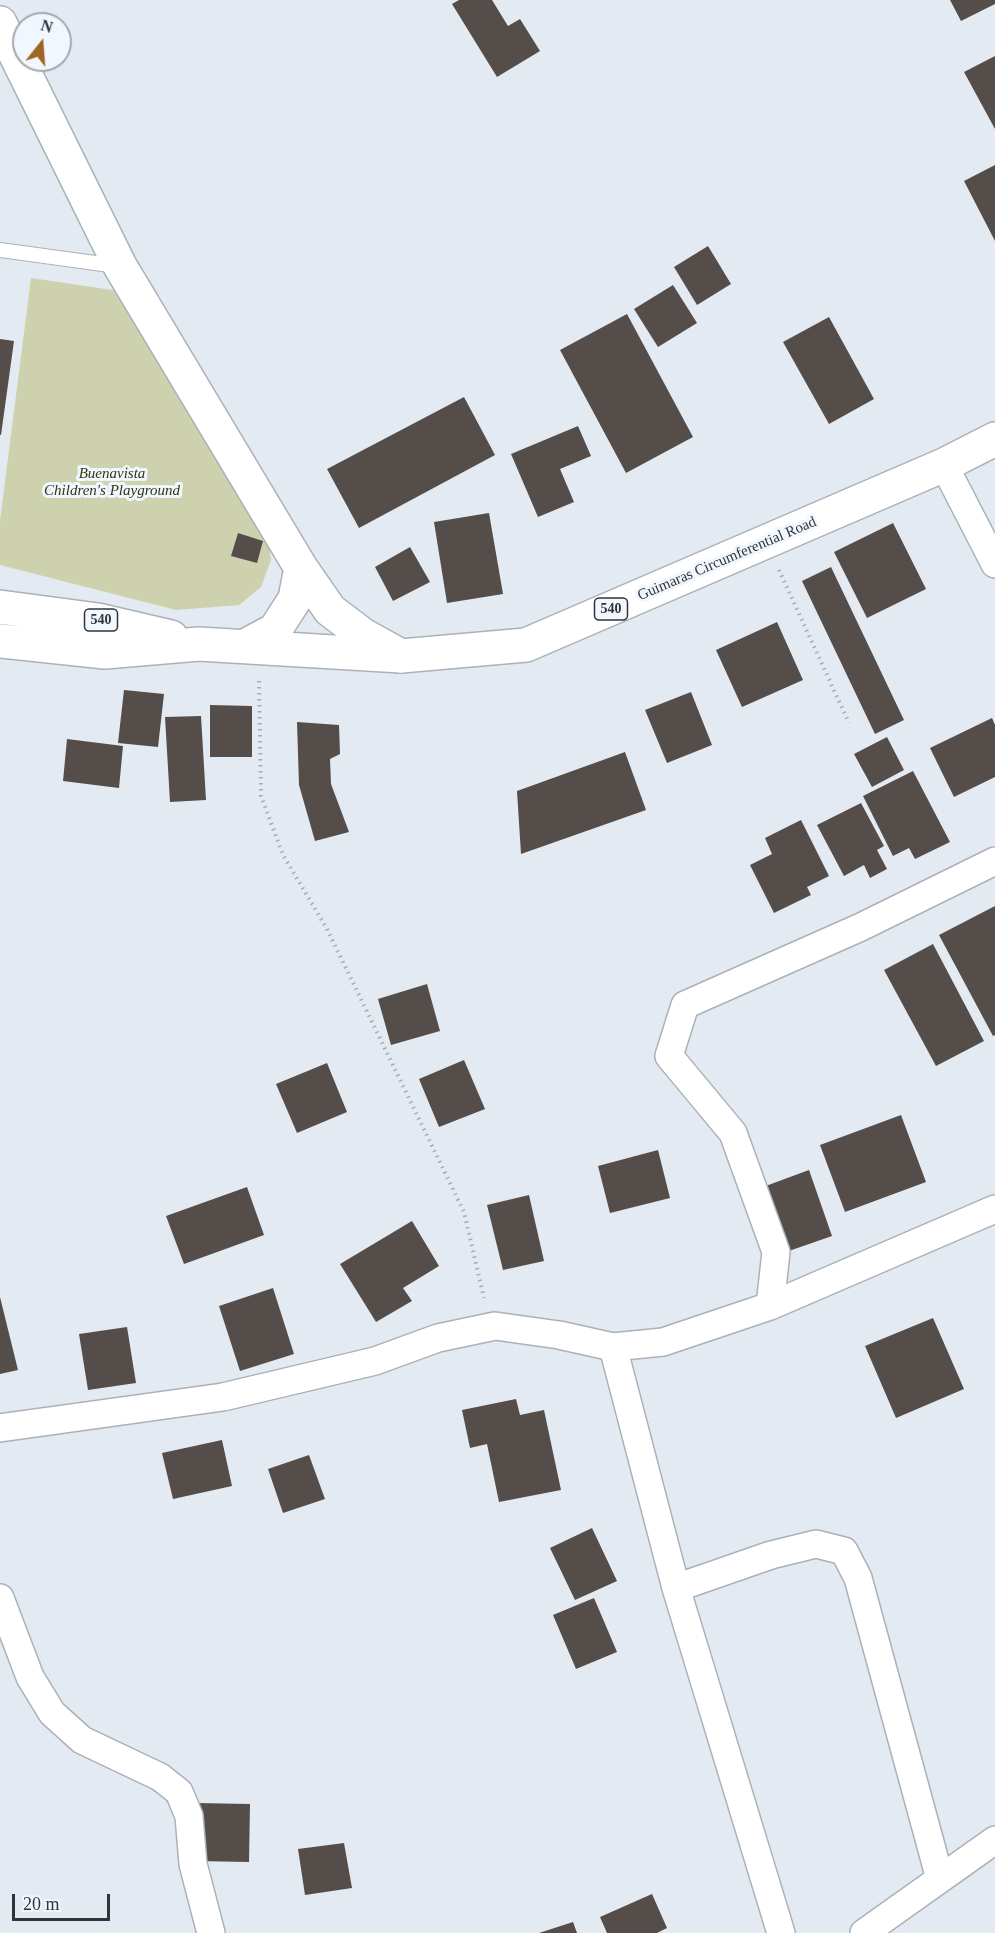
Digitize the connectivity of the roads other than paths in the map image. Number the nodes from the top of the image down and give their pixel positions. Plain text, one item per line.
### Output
1 (0, 23) edge
2 (0, 250) edge
3 (120, 266) junction
4 (995, 439) edge
5 (944, 465) junction
6 (995, 564) edge
7 (301, 568) junction
8 (0, 607) edge
9 (0, 641) edge
10 (199, 644) junction
11 (254, 646) junction
12 (401, 656) junction
13 (995, 861) edge
14 (995, 1209) edge
15 (770, 1306) junction
16 (613, 1347) junction
17 (0, 1428) edge
18 (676, 1588) junction
19 (0, 1598) edge
20 (995, 1840) edge
21 (940, 1879) junction
22 (211, 1933) edge
23 (781, 1933) edge
24 (864, 1933) edge

1 - 3 main road
2 - 3 lane
3 - 7 main road
4 - 5 main road, Guimaras Circumferential Road / 540
5 - 6 street
5 - 12 main road, Guimaras Circumferential Road / 540
7 - 11 main road
7 - 12 main road
8 - 10 main road, Guimaras Circumferential Road / 540
9 - 10 main road, Guimaras Circumferential Road / 540
10 - 11 main road, Guimaras Circumferential Road / 540
11 - 12 main road, Guimaras Circumferential Road / 540
13 - 15 street
14 - 15 street
15 - 16 street
16 - 17 street
16 - 18 street
18 - 21 street
18 - 23 street
19 - 22 street
20 - 21 street
21 - 24 street

